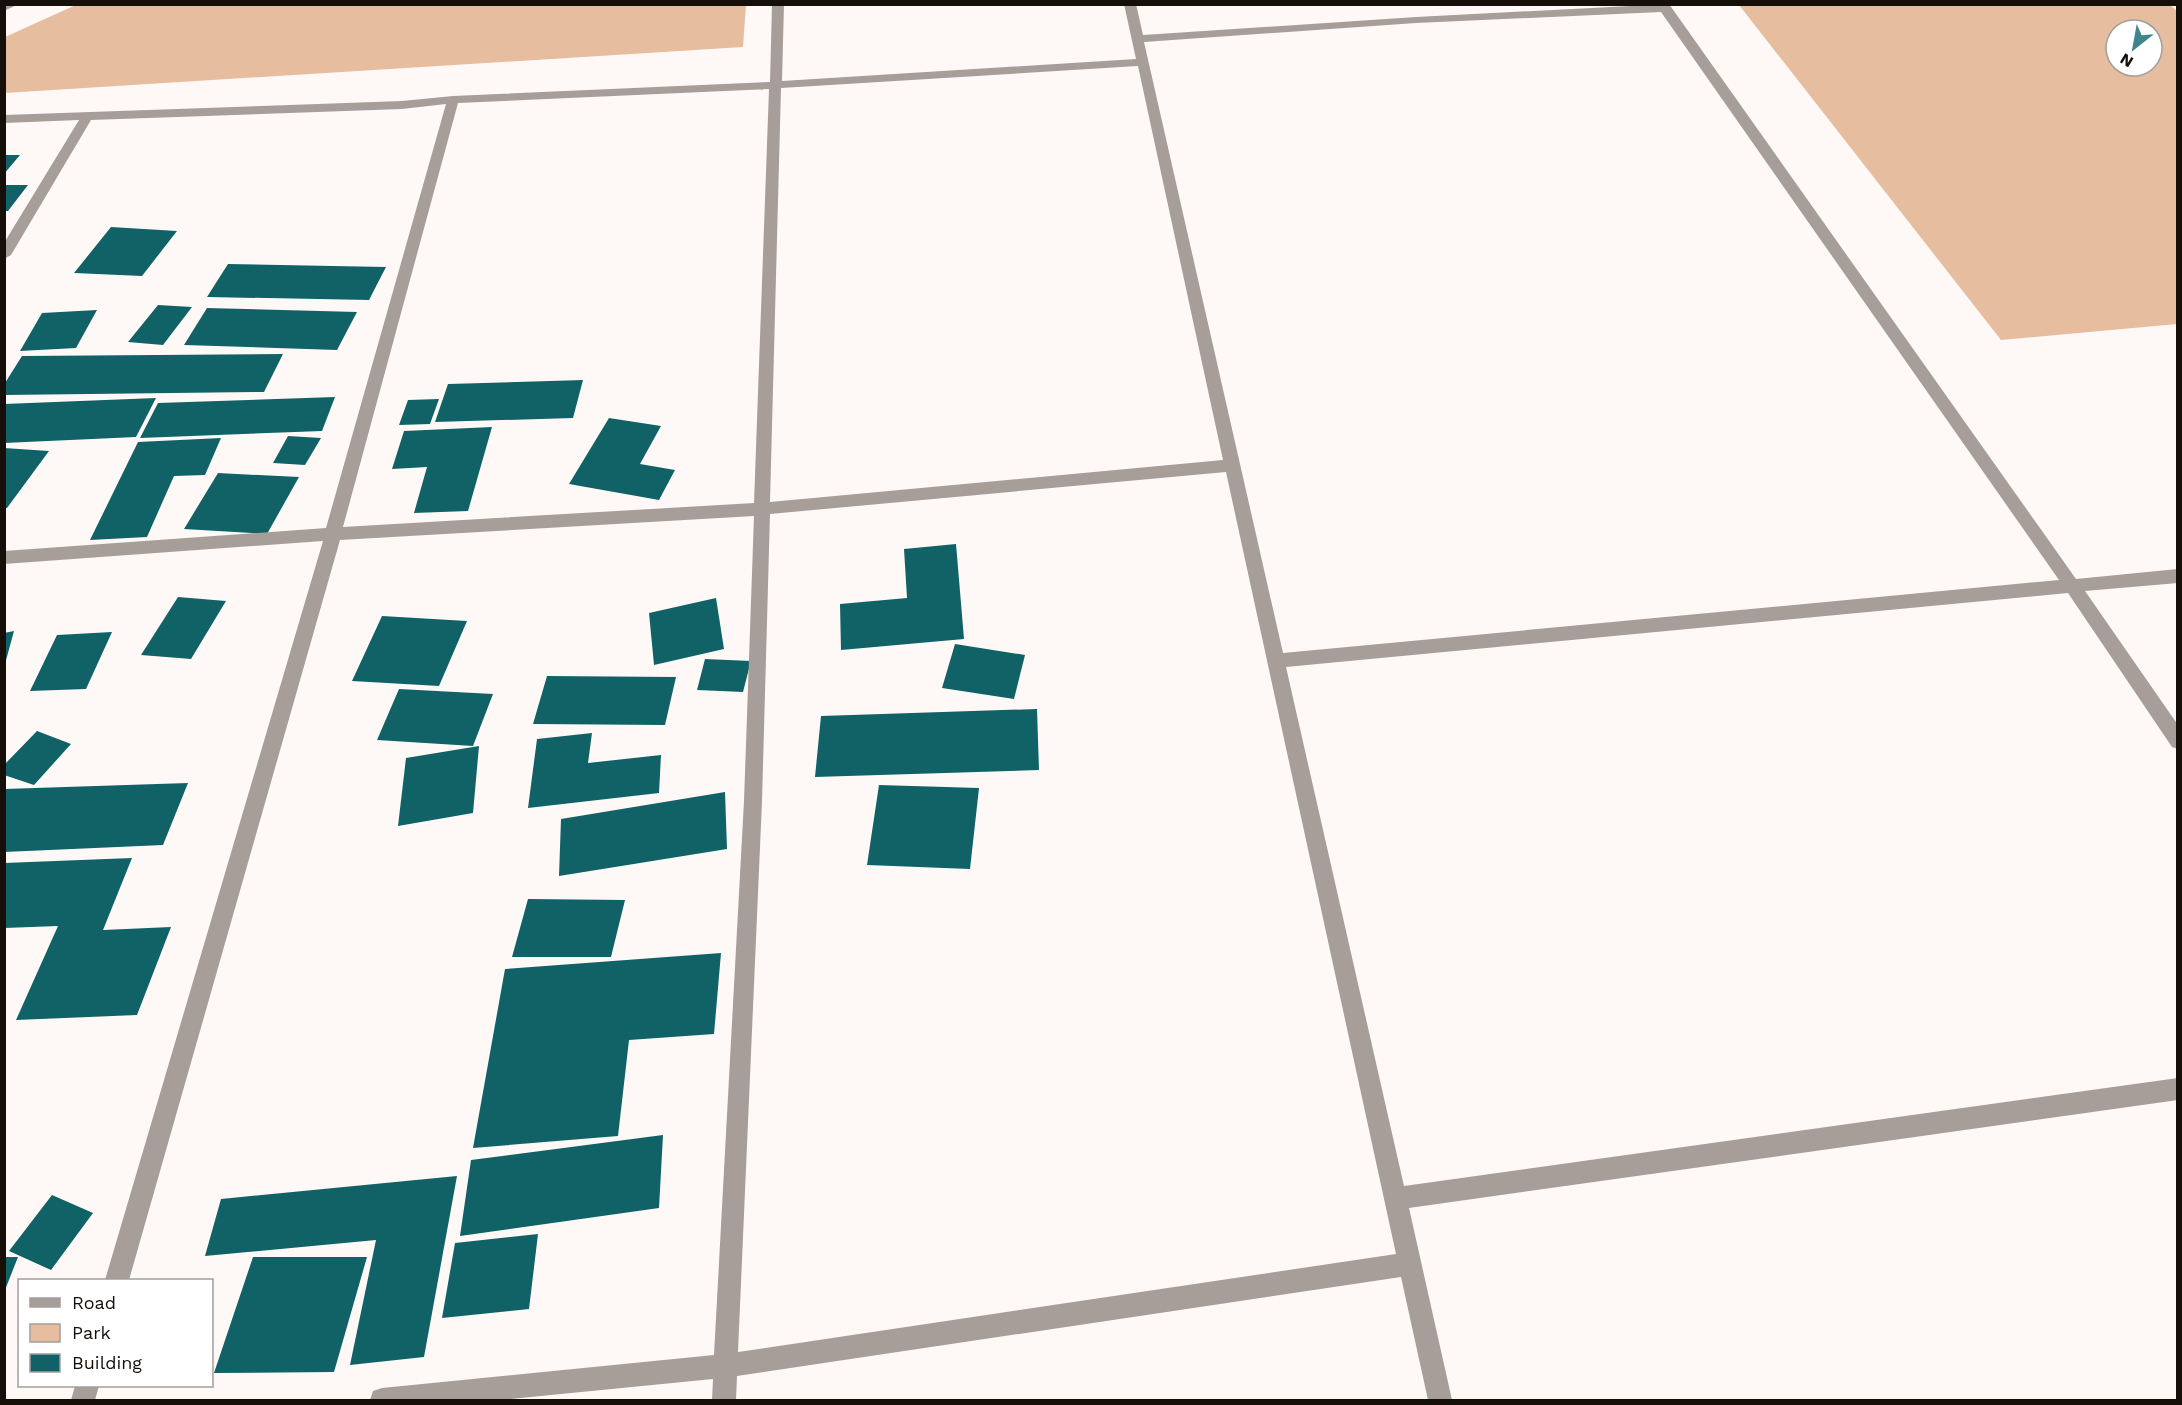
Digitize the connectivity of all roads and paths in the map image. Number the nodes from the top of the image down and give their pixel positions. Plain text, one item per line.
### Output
1 (15, 4) edge
2 (778, 4) edge
3 (1130, 4) edge
4 (1408, 4) edge
5 (1663, 6) edge
6 (4, 8) edge
7 (1416, 20) junction
8 (1139, 39) junction
9 (1143, 62) junction
10 (776, 85) junction
11 (453, 100) junction
12 (88, 115) junction
13 (4, 119) edge
14 (4, 255) edge
15 (1233, 465) junction
16 (762, 508) junction
17 (333, 534) junction
18 (4, 558) edge
19 (2178, 576) edge
20 (2072, 586) junction
21 (1276, 661) junction
22 (2178, 741) edge
23 (2178, 1089) edge
24 (1396, 1198) junction
25 (1410, 1264) junction
26 (118, 1279) edge
27 (726, 1366) junction
28 (382, 1401) edge
29 (724, 1401) edge
30 (1440, 1401) edge

1 - 6 street
2 - 10 street
3 - 8 street
4 - 7 street
5 - 7 street
5 - 20 street
7 - 8 street
8 - 9 street
9 - 10 street
9 - 15 street
10 - 11 street
10 - 16 street
11 - 12 street
11 - 17 street
12 - 13 street
12 - 14 street
15 - 16 street
15 - 21 street
16 - 17 street
16 - 27 street
17 - 18 street
17 - 26 street
19 - 20 street
20 - 21 street
20 - 22 street
21 - 24 street
23 - 24 street
24 - 25 street
25 - 27 street
25 - 30 street
27 - 28 street
27 - 29 street

